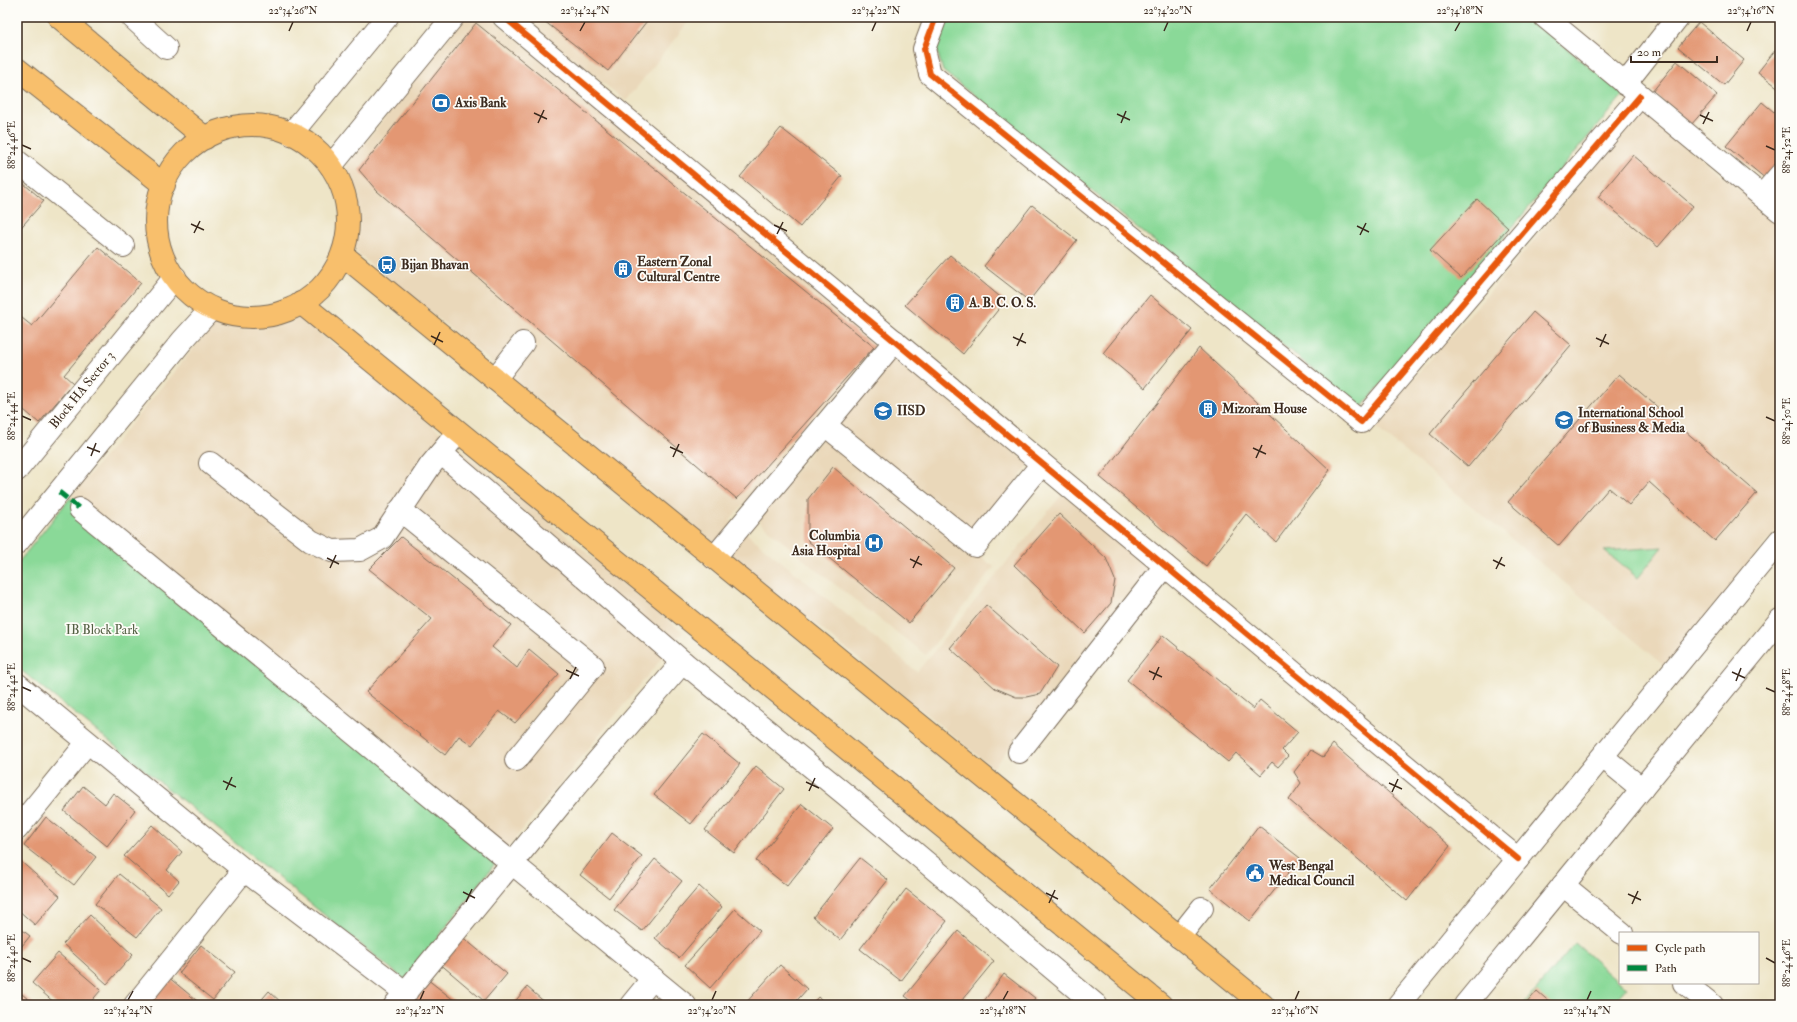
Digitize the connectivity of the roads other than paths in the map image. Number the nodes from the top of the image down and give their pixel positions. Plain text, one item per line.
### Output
1 (59, 17) edge
2 (132, 17) edge
3 (387, 17) edge
4 (453, 17) edge
5 (504, 17) edge
6 (936, 17) edge
7 (1545, 17) edge
8 (1678, 17) edge
9 (166, 48) dead end
10 (17, 69) edge
11 (1632, 90) junction
12 (291, 134) junction
13 (205, 138) junction
14 (17, 161) edge
15 (331, 166) junction
16 (1780, 175) edge
17 (164, 184) junction
18 (1762, 196) junction
19 (1780, 211) edge
20 (123, 246) dead end
21 (343, 255) junction
22 (174, 277) junction
23 (301, 303) junction
24 (211, 309) junction
25 (895, 341) junction
26 (523, 343) dead end
27 (495, 379) junction
28 (824, 425) junction
29 (458, 432) junction
30 (441, 453) junction
31 (21, 456) edge
32 (210, 463) dead end
33 (1042, 464) junction
34 (80, 509) dead end
35 (400, 510) junction
36 (1780, 540) edge
37 (17, 544) edge
38 (714, 558) junction
39 (1165, 566) junction
40 (1780, 620) edge
41 (683, 662) junction
42 (17, 684) edge
43 (88, 743) junction
44 (1019, 752) dead end
45 (1603, 757) junction
46 (516, 760) dead end
47 (1642, 789) junction
48 (17, 829) edge
49 (1518, 859) junction
50 (512, 863) junction
51 (244, 870) junction
52 (1563, 885) junction
53 (1202, 908) dead end
54 (1621, 932) edge
55 (1179, 937) junction
56 (653, 978) junction
57 (1685, 984) edge
58 (401, 999) edge
59 (134, 1005) edge
60 (631, 1005) edge
61 (685, 1005) edge
62 (1096, 1005) edge
63 (1161, 1005) edge
64 (1263, 1005) edge
65 (1398, 1005) edge
66 (1465, 1005) edge
67 (1712, 1005) edge

1 - 13 main road
2 - 9 street
3 - 12 street
4 - 15 street
5 - 25 street
6 - 11 street
7 - 11 street
8 - 11 street
10 - 17 main road
11 - 18 street
12 - 13 main road
12 - 15 main road
13 - 17 main road
14 - 20 street
15 - 21 main road
16 - 18 street
17 - 22 main road
18 - 19 street
21 - 23 main road
21 - 27 main road
22 - 24 main road
22 - 31 street, Block HA Sector 3
23 - 24 main road
23 - 29 main road
24 - 37 street
25 - 28 street
25 - 33 street
26 - 27 street
27 - 38 main road
28 - 33 street
28 - 38 street
29 - 30 street
29 - 63 main road
30 - 35 street
30 - 41 street
32 - 35 street
33 - 39 street
34 - 50 street
35 - 46 street
36 - 45 street
38 - 55 main road
39 - 44 street
39 - 49 street
40 - 47 street
41 - 50 street
41 - 62 street
42 - 43 street
43 - 48 street
43 - 51 street
45 - 47 street
45 - 49 street
47 - 52 street
49 - 65 street
50 - 56 street
50 - 58 street
51 - 58 street
51 - 59 street
52 - 54 street
52 - 66 street
53 - 55 street
55 - 64 main road
56 - 60 street
56 - 61 street
57 - 67 street

